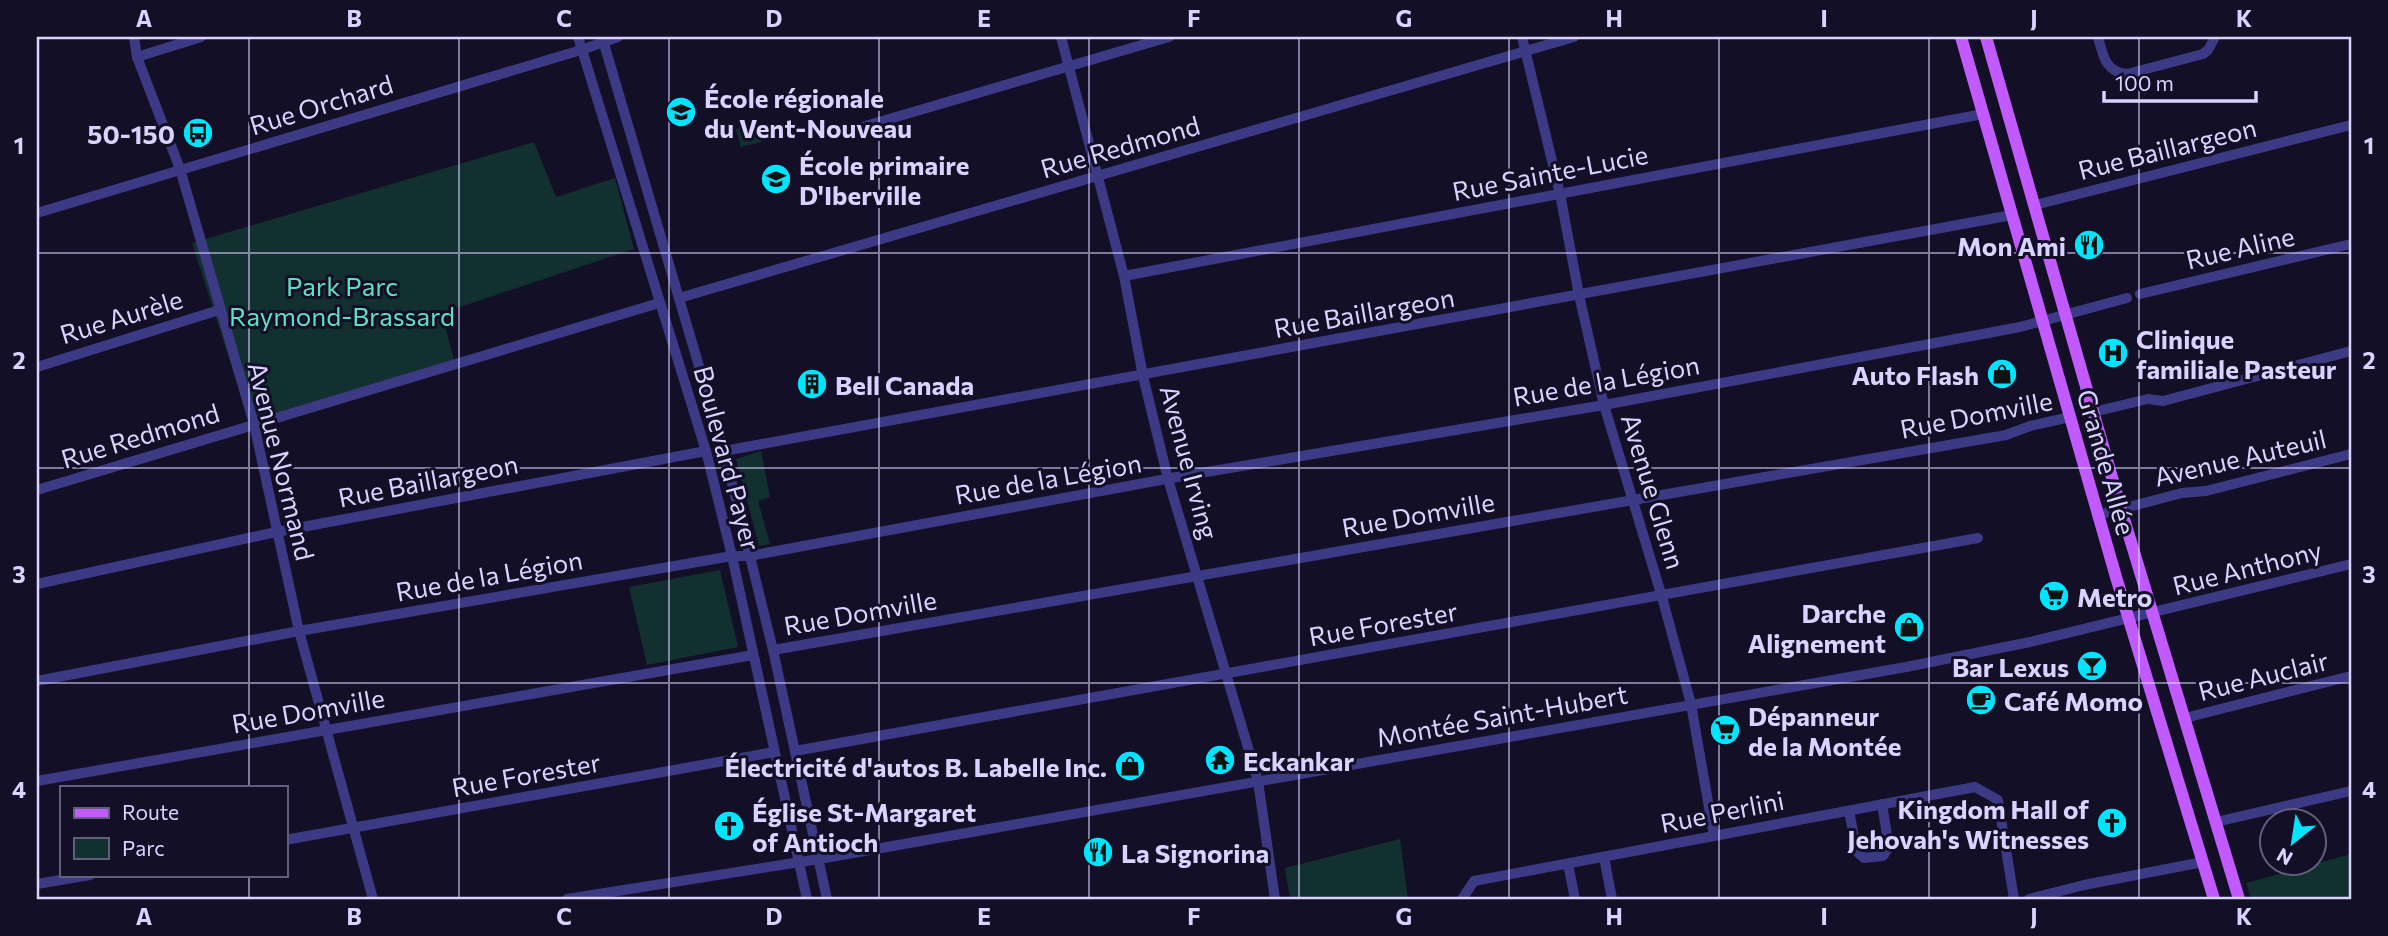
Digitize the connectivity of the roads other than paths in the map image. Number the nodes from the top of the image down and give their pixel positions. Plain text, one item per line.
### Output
1 (134, 37) edge
2 (201, 37) edge
3 (578, 37) edge
4 (618, 37) edge
5 (1061, 37) edge
6 (1169, 37) edge
7 (1522, 37) edge
8 (1574, 37) edge
9 (1961, 37) edge
10 (1986, 37) edge
11 (2098, 37) edge
12 (2215, 37) edge
13 (602, 39) edge
14 (581, 50) junction
15 (1526, 51) junction
16 (136, 57) junction
17 (1068, 67) junction
18 (1983, 114) junction
19 (2351, 125) edge
20 (855, 129) dead end
21 (180, 169) junction
22 (1097, 176) junction
23 (1560, 194) junction
24 (2035, 205) junction
25 (37, 213) edge
26 (2012, 215) junction
27 (2351, 243) edge
28 (1124, 276) junction
29 (2140, 294) dead end
30 (1579, 295) junction
31 (679, 298) junction
32 (2127, 298) dead end
33 (659, 303) junction
34 (219, 310) junction
35 (2066, 314) junction
36 (2043, 321) junction
37 (2351, 351) edge
38 (37, 367) edge
39 (1143, 376) junction
40 (1604, 405) junction
41 (2093, 412) junction
42 (2070, 417) junction
43 (254, 424) junction
44 (706, 451) junction
45 (724, 451) junction
46 (2351, 454) edge
47 (1168, 478) junction
48 (37, 490) edge
49 (1632, 498) junction
50 (2121, 509) junction
51 (2098, 515) junction
52 (276, 532) junction
53 (1978, 538) dead end
54 (750, 555) junction
55 (732, 556) junction
56 (2351, 564) edge
57 (1198, 577) junction
58 (37, 584) edge
59 (1662, 597) junction
60 (2153, 613) junction
61 (2130, 619) junction
62 (299, 631) junction
63 (773, 650) junction
64 (753, 654) junction
65 (1226, 674) junction
66 (2351, 676) edge
67 (37, 681) edge
68 (1691, 704) junction
69 (2185, 718) junction
70 (325, 730) junction
71 (795, 751) junction
72 (774, 752) junction
73 (1258, 781) junction
74 (37, 782) edge
75 (2351, 791) edge
76 (1882, 804) junction
77 (1849, 811) junction
78 (2216, 821) junction
79 (353, 828) junction
80 (1714, 836) junction
81 (287, 840) edge
82 (1604, 857) junction
83 (819, 859) junction
84 (800, 862) junction
85 (2203, 862) junction
86 (1568, 864) junction
87 (84, 876) edge
88 (37, 884) edge
89 (373, 899) edge
90 (567, 899) edge
91 (807, 899) edge
92 (827, 899) edge
93 (1275, 899) edge
94 (1462, 899) edge
95 (1575, 899) edge
96 (1612, 899) edge
97 (2014, 899) edge
98 (2029, 899) edge
99 (2214, 899) edge
100 (2239, 899) edge

1 - 16 street, Avenue Normand
2 - 16 street
3 - 14 street, Boulevard Payer
4 - 13 street, Rue Orchard
5 - 17 street, Avenue Irving
6 - 17 street
7 - 15 street, Avenue Glenn
8 - 15 street, Rue Redmond
9 - 18 main road, Grande Allée
10 - 24 main road, Grande Allée
11 - 12 street
13 - 14 street, Rue Orchard
13 - 31 street, Boulevard Payer
14 - 21 street, Rue Orchard
14 - 33 street, Boulevard Payer
15 - 22 street, Rue Redmond
15 - 23 street, Avenue Glenn
16 - 21 street, Avenue Normand
17 - 20 street
17 - 22 street, Avenue Irving
18 - 23 street, Rue Sainte-Lucie
18 - 26 main road, Grande Allée
19 - 24 street, Rue Baillargeon
21 - 25 street, Rue Orchard
21 - 34 street, Avenue Normand
22 - 28 street, Avenue Irving
22 - 31 street, Rue Redmond
23 - 28 street, Rue Sainte-Lucie
23 - 30 street, Avenue Glenn
24 - 35 main road, Grande Allée
26 - 30 street, Rue Baillargeon
26 - 36 main road, Grande Allée
27 - 29 street, Rue Aline
28 - 39 street, Avenue Irving
30 - 39 street, Rue Baillargeon
30 - 40 street, Avenue Glenn
31 - 45 street, Boulevard Payer
32 - 35 street
33 - 43 street, Rue Redmond
33 - 44 street, Boulevard Payer
34 - 38 street, Rue Aurèle
34 - 43 street, Avenue Normand
35 - 36 street, Rue de la Légion
35 - 41 main road, Grande Allée
36 - 40 street, Rue de la Légion
36 - 42 main road, Grande Allée
37 - 41 street
39 - 45 street, Rue Baillargeon
39 - 47 street, Avenue Irving
40 - 47 street, Rue de la Légion
40 - 49 street, Avenue Glenn
41 - 50 main road, Grande Allée
42 - 49 street, Rue Domville
42 - 51 main road, Grande Allée
43 - 48 street, Rue Redmond
43 - 52 street, Avenue Normand
44 - 52 street, Rue Baillargeon
44 - 55 street, Boulevard Payer
45 - 54 street, Boulevard Payer
46 - 50 street, Avenue Auteuil
47 - 54 street, Rue de la Légion
47 - 57 street, Avenue Irving
49 - 57 street, Rue Domville
49 - 59 street, Avenue Glenn
50 - 51 street, Avenue Auteuil
50 - 60 main road, Grande Allée
51 - 61 main road, Grande Allée
52 - 58 street, Rue Baillargeon
52 - 62 street, Avenue Normand
53 - 59 street, Rue Forester
54 - 55 street, Rue de la Légion
54 - 63 street, Boulevard Payer
55 - 62 street, Rue de la Légion
55 - 64 street, Boulevard Payer
56 - 60 street, Rue Anthony
57 - 63 street, Rue Domville
57 - 65 street, Avenue Irving
59 - 65 street, Rue Forester
59 - 68 street, Avenue Glenn
60 - 61 street, Montée Saint-Hubert
60 - 69 main road, Grande Allée
61 - 68 street, Montée Saint-Hubert
61 - 85 main road, Grande Allée
62 - 67 street, Rue de la Légion
62 - 70 street, Avenue Normand
63 - 71 street, Boulevard Payer
64 - 70 street, Rue Domville
64 - 72 street, Boulevard Payer
65 - 71 street, Rue Forester
65 - 73 street, Avenue Irving
66 - 69 street, Rue Auclair
68 - 73 street, Montée Saint-Hubert
68 - 80 street, Avenue Glenn
69 - 78 main road, Grande Allée
70 - 74 street, Rue Domville
70 - 79 street, Avenue Normand
71 - 83 street, Boulevard Payer
72 - 79 street, Rue Forester
72 - 84 street, Boulevard Payer
73 - 83 street, Montée Saint-Hubert
73 - 93 street, Avenue Irving
75 - 78 street
76 - 77 street, Rue Perlini
76 - 77 street
76 - 97 street, Rue Perlini
77 - 80 street, Rue Perlini
78 - 100 main road, Grande Allée
79 - 81 street, Rue Forester
79 - 89 street, Avenue Normand
80 - 82 street, Rue Perlini
82 - 86 street, Rue Perlini
82 - 96 street
83 - 84 street, Montée Saint-Hubert
83 - 92 street, Boulevard Payer
84 - 90 street, Montée Saint-Hubert
84 - 91 street, Boulevard Payer
85 - 98 street
85 - 99 main road, Grande Allée
86 - 94 street, Rue Perlini
86 - 95 street
87 - 88 street

